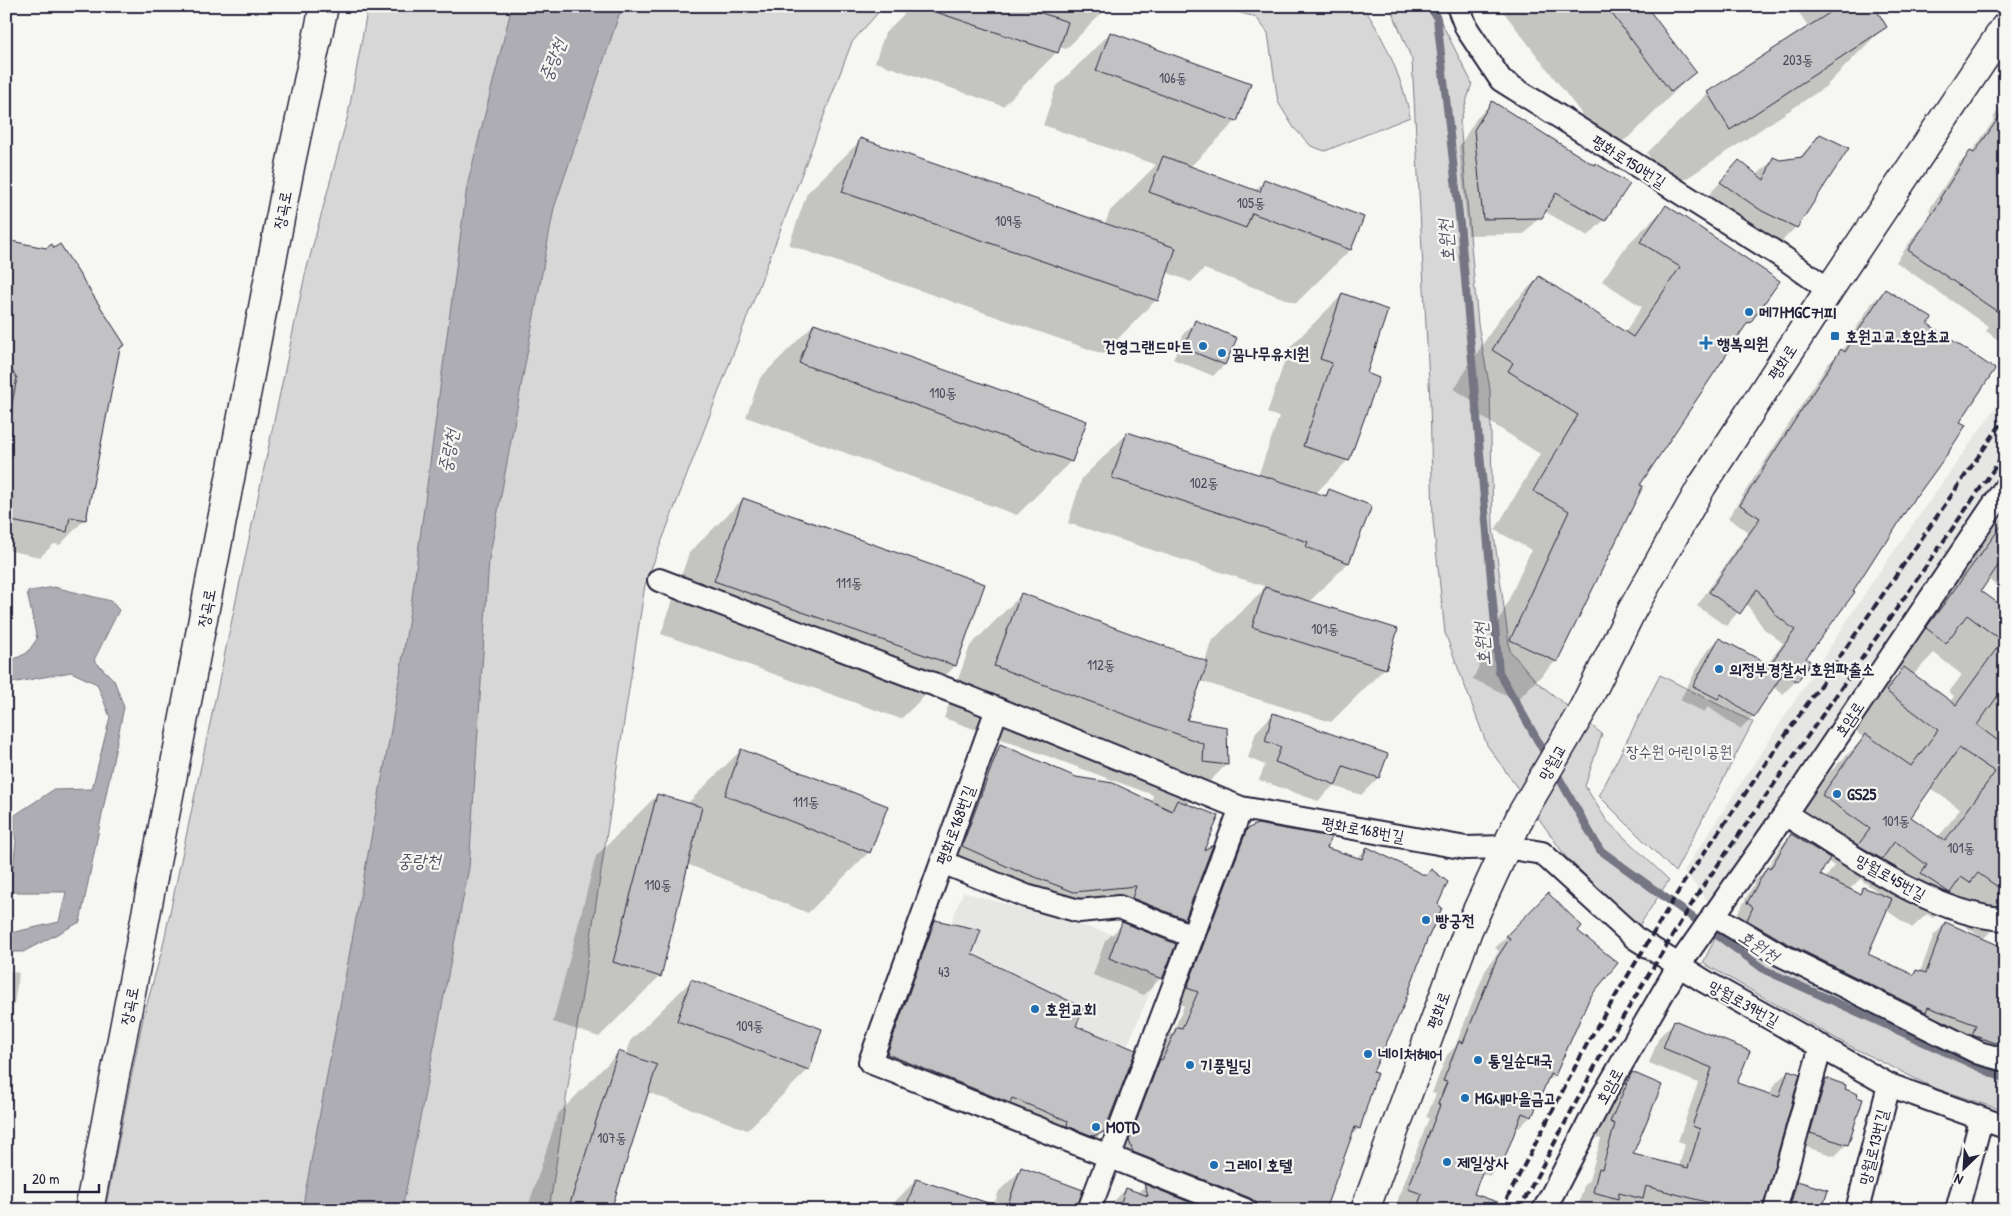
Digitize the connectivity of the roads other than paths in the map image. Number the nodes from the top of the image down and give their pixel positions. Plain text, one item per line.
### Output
1 (324, 6) edge
2 (1458, 6) edge
3 (2005, 28) edge
4 (1829, 290) junction
5 (2005, 488) edge
6 (659, 580) dead end
7 (997, 709) junction
8 (1583, 709) joint
9 (1241, 808) junction
10 (1785, 814) junction
11 (1521, 815) joint
12 (1506, 847) junction
13 (942, 862) junction
14 (1710, 919) junction
15 (2005, 920) edge
16 (1192, 936) junction
17 (1680, 966) junction
18 (1821, 1046) junction
19 (2005, 1060) edge
20 (1889, 1085) junction
21 (1981, 1120) junction
22 (2005, 1127) edge
23 (1109, 1156) junction
24 (89, 1210) edge
25 (1089, 1210) edge
26 (1244, 1210) edge
27 (1365, 1210) edge
28 (1544, 1210) edge
29 (1775, 1210) edge
30 (1857, 1210) edge
31 (1956, 1210) edge

1 - 24 main road, 장곡로
2 - 4 street, 평화로150번길
3 - 4 main road, 평화로
4 - 8 main road, 평화로
5 - 10 street, 호암로
6 - 7 street
7 - 9 street, 평화로168번길
7 - 13 street, 평화로168번길
8 - 11 main road, 망월교
9 - 12 street, 평화로168번길
9 - 16 street
10 - 14 street, 호암로
10 - 15 street, 망월로45번길
11 - 12 main road, 평화로
12 - 17 street, 망월로39번길
12 - 27 main road, 평화로
13 - 16 street
13 - 23 street, 평화로168번길
14 - 17 street, 호암로
14 - 19 street
16 - 23 street
17 - 18 street, 망월로39번길
17 - 28 street, 호암로
18 - 20 street, 망월로39번길
18 - 29 street
20 - 21 street, 망월로39번길
20 - 30 street, 망월로13번길
21 - 22 street, 망월로39번길
21 - 31 street
23 - 25 street
23 - 26 street, 평화로168번길

